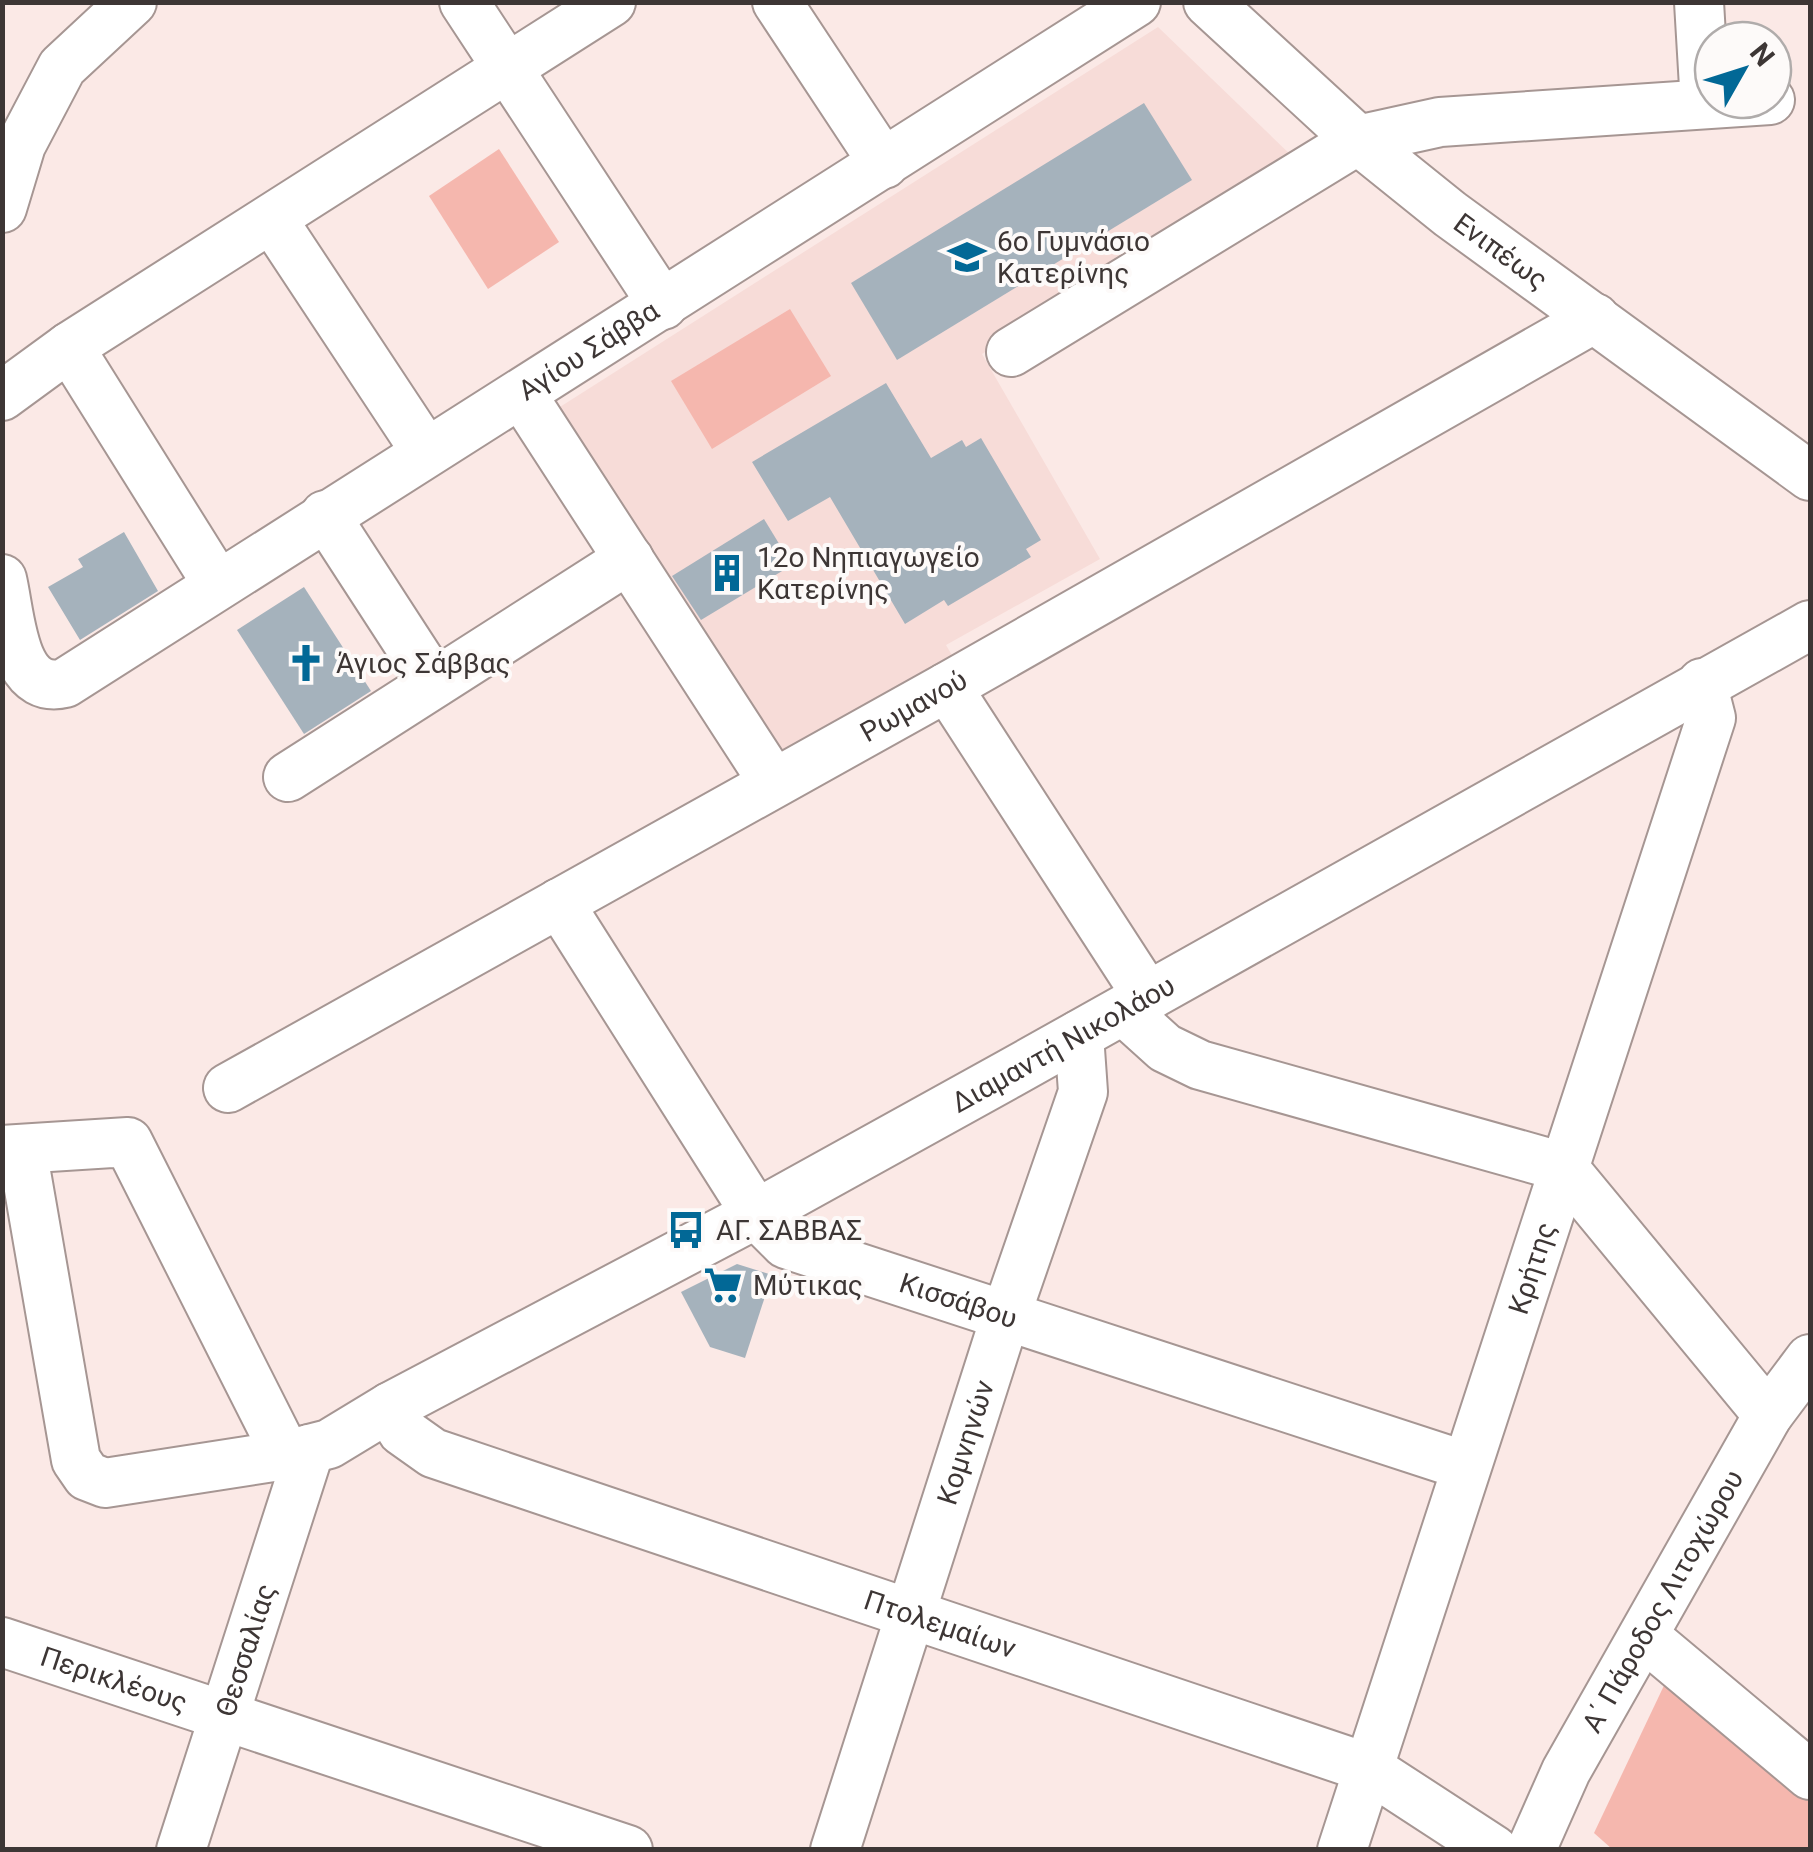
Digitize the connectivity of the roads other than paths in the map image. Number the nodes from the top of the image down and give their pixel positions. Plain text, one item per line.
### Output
1 (132, 2) edge
2 (464, 2) edge
3 (611, 2) edge
4 (777, 2) edge
5 (1208, 2) edge
6 (1122, 6) edge
7 (507, 70) junction
8 (1693, 105) edge
9 (1358, 140) junction
10 (884, 164) junction
11 (2, 208) edge
12 (272, 219) junction
13 (663, 306) junction
14 (1595, 318) junction
15 (68, 346) junction
16 (1011, 352) dead end
17 (522, 395) junction
18 (2, 396) edge
19 (426, 452) junction
20 (1810, 476) edge
21 (324, 515) junction
22 (629, 559) junction
23 (2, 579) edge
24 (218, 585) junction
25 (1804, 642) edge
26 (434, 684) junction
27 (1702, 684) junction
28 (946, 687) junction
29 (288, 777) dead end
30 (774, 782) junction
31 (558, 903) junction
32 (1136, 1004) junction
33 (1080, 1036) junction
34 (228, 1088) dead end
35 (12, 1150) edge
36 (1563, 1167) junction
37 (756, 1214) junction
38 (1006, 1315) junction
39 (1810, 1359) edge
40 (390, 1407) junction
41 (1768, 1415) junction
42 (298, 1452) junction
43 (1466, 1466) junction
44 (910, 1614) junction
45 (1644, 1636) junction
46 (2, 1642) edge
47 (225, 1714) junction
48 (1368, 1768) junction
49 (1810, 1775) edge
50 (181, 1850) edge
51 (628, 1850) edge
52 (835, 1850) edge
53 (1342, 1850) edge
54 (1494, 1850) edge
55 (1531, 1850) edge

1 - 11 street
2 - 7 street
3 - 7 street
4 - 10 street
5 - 9 street, Ενιπέως
6 - 10 street, Αγίου Σάββα
7 - 12 street
7 - 13 street
8 - 9 street
9 - 14 street, Ενιπέως
9 - 16 street
10 - 13 street, Αγίου Σάββα
12 - 15 street
12 - 19 street
13 - 17 street, Αγίου Σάββα
14 - 20 street, Ενιπέως
14 - 28 street, Ρωμανού
15 - 18 street
15 - 24 street
17 - 19 street, Αγίου Σάββα
17 - 22 street
19 - 21 street, Αγίου Σάββα
21 - 24 street, Αγίου Σάββα
21 - 26 street
22 - 26 street
22 - 30 street
23 - 24 street, Αγίου Σάββα
25 - 27 street, Διαμαντή Νικολάου
26 - 29 street
27 - 32 street, Διαμαντή Νικολάου
27 - 36 street, Κρήτης
28 - 30 street, Ρωμανού
28 - 32 street
30 - 31 street, Ρωμανού
31 - 34 street, Ρωμανού
31 - 37 street, Κισσάβου
32 - 33 street, Διαμαντή Νικολάου
32 - 36 street
33 - 37 street, Διαμαντή Νικολάου
33 - 38 street, Κομνηνών
35 - 42 street
35 - 42 street, Διαμαντή Νικολάου
36 - 41 street
36 - 43 street, Κρήτης
37 - 38 street, Κισσάβου
37 - 40 street, Διαμαντή Νικολάου
38 - 43 street, Κισσάβου
38 - 44 street, Κομνηνών
39 - 41 street, Α΄ Πάροδος Λιτοχώρου
40 - 42 street, Διαμαντή Νικολάου
40 - 44 street, Πτολεμαίων
41 - 45 street, Α΄ Πάροδος Λιτοχώρου
42 - 47 street, Θεσσαλίας
43 - 48 street, Κρήτης
44 - 48 street, Πτολεμαίων
44 - 52 street, Κομνηνών
45 - 49 street
45 - 55 street, Α΄ Πάροδος Λιτοχώρου
46 - 47 street, Περικλέους
47 - 50 street, Θεσσαλίας
47 - 51 street, Περικλέους
48 - 53 street, Κρήτης
48 - 54 street, Πτολεμαίων

